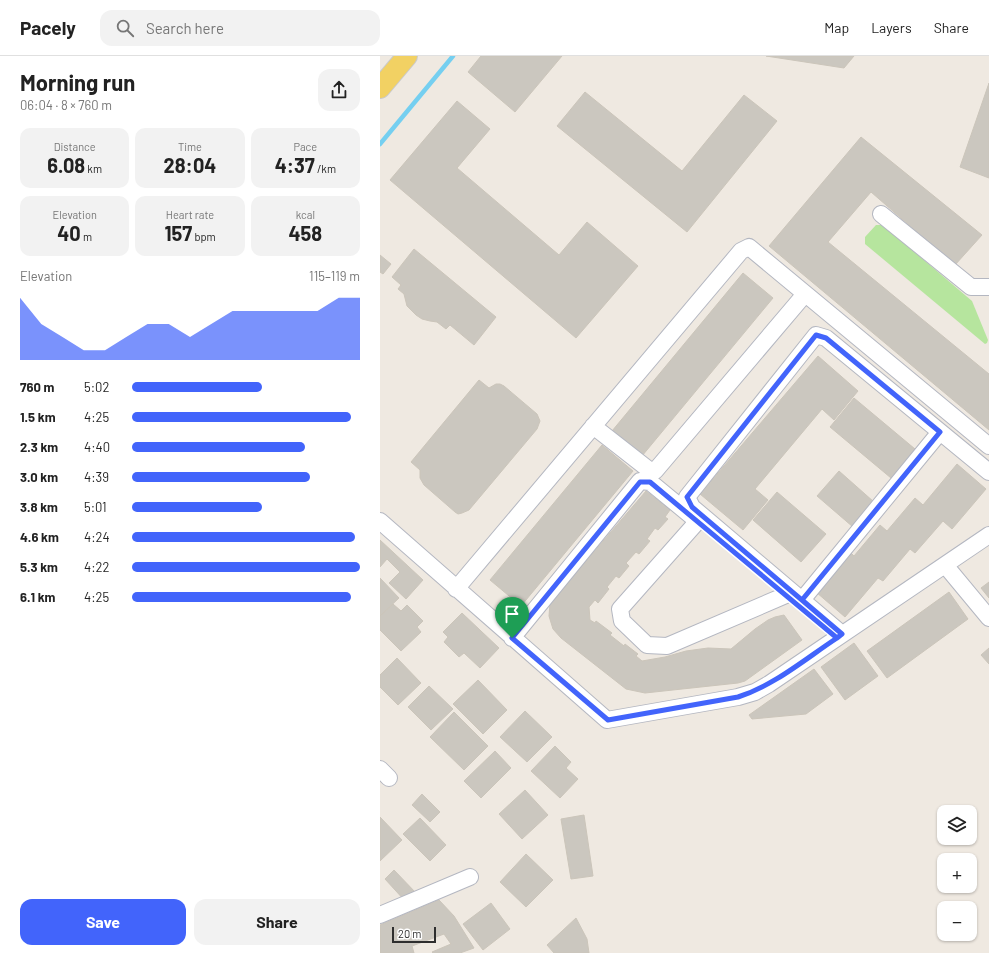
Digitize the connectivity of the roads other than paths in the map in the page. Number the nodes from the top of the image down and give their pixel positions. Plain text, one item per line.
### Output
1 (407, 56) edge
2 (380, 88) edge
3 (881, 214) dead end
4 (989, 287) edge
5 (805, 294) junction
6 (593, 426) junction
7 (940, 432) junction
8 (989, 446) edge
9 (989, 472) edge
10 (380, 521) edge
11 (698, 522) junction
12 (989, 535) edge
13 (945, 565) junction
14 (456, 589) junction
15 (786, 595) junction
16 (802, 600) junction
17 (989, 618) edge
18 (840, 636) junction
19 (512, 638) junction
20 (470, 877) dead end
21 (380, 915) edge

1 - 2 main road
3 - 4 street
5 - 6 street
5 - 6 street
5 - 8 street
6 - 14 street
7 - 9 street
7 - 16 street
7 - 16 street
10 - 14 street
11 - 15 street
11 - 15 street
11 - 19 street
12 - 13 street
13 - 17 street
13 - 18 street
14 - 19 street
15 - 18 street
16 - 18 street
18 - 19 street
20 - 21 street

